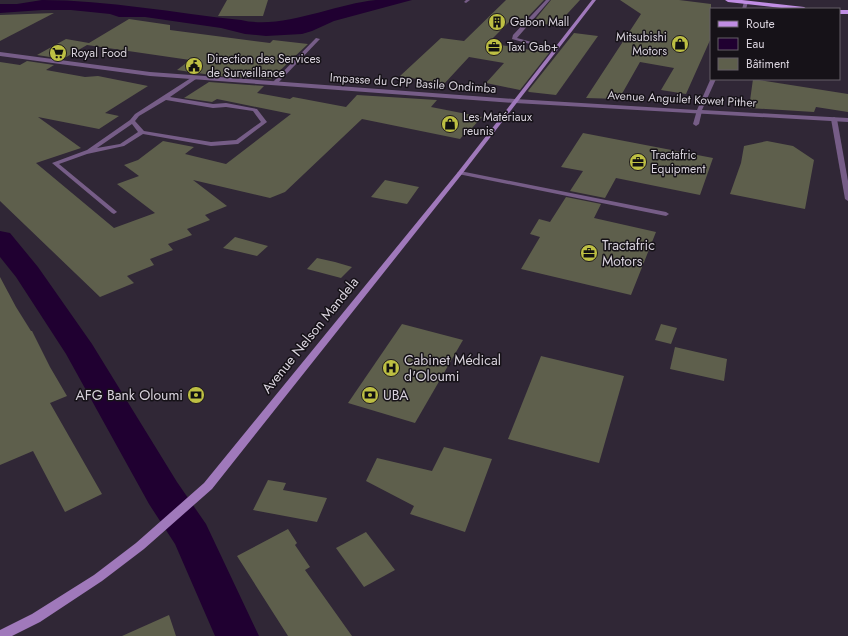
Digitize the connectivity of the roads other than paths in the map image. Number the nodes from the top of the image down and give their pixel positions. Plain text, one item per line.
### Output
1 (548, 0) edge
2 (594, 0) edge
3 (728, 0) edge
4 (746, 2) junction
5 (744, 8) edge
6 (796, 8) edge
7 (318, 39) dead end
8 (555, 50) junction
9 (0, 54) edge
10 (194, 78) junction
11 (713, 80) edge
12 (274, 84) junction
13 (166, 98) junction
14 (515, 101) junction
15 (699, 111) junction
16 (834, 118) junction
17 (848, 120) edge
18 (132, 121) junction
19 (696, 124) dead end
20 (142, 132) junction
21 (86, 152) junction
22 (460, 173) junction
23 (848, 199) edge
24 (114, 212) dead end
25 (666, 214) dead end
26 (0, 636) edge

1 - 8 street
2 - 8 main road, Avenue Nelson Mandela
3 - 4 main road
4 - 5 street
4 - 6 main road
7 - 12 street
8 - 14 main road, Avenue Nelson Mandela
9 - 10 street, Impasse du CPP Basile Ondimba
10 - 12 street, Impasse du CPP Basile Ondimba
10 - 13 street
11 - 15 street
12 - 14 street, Impasse du CPP Basile Ondimba
13 - 18 street
13 - 20 street
14 - 15 street, Avenue Anguilet Kowet Pither
14 - 22 main road, Avenue Nelson Mandela
15 - 16 street, Avenue Anguilet Kowet Pither
15 - 19 street
16 - 17 street, Avenue Anguilet Kowet Pither
16 - 23 street
18 - 20 street
18 - 21 street
20 - 21 street
21 - 24 street
22 - 25 street
22 - 26 main road, Avenue Nelson Mandela

